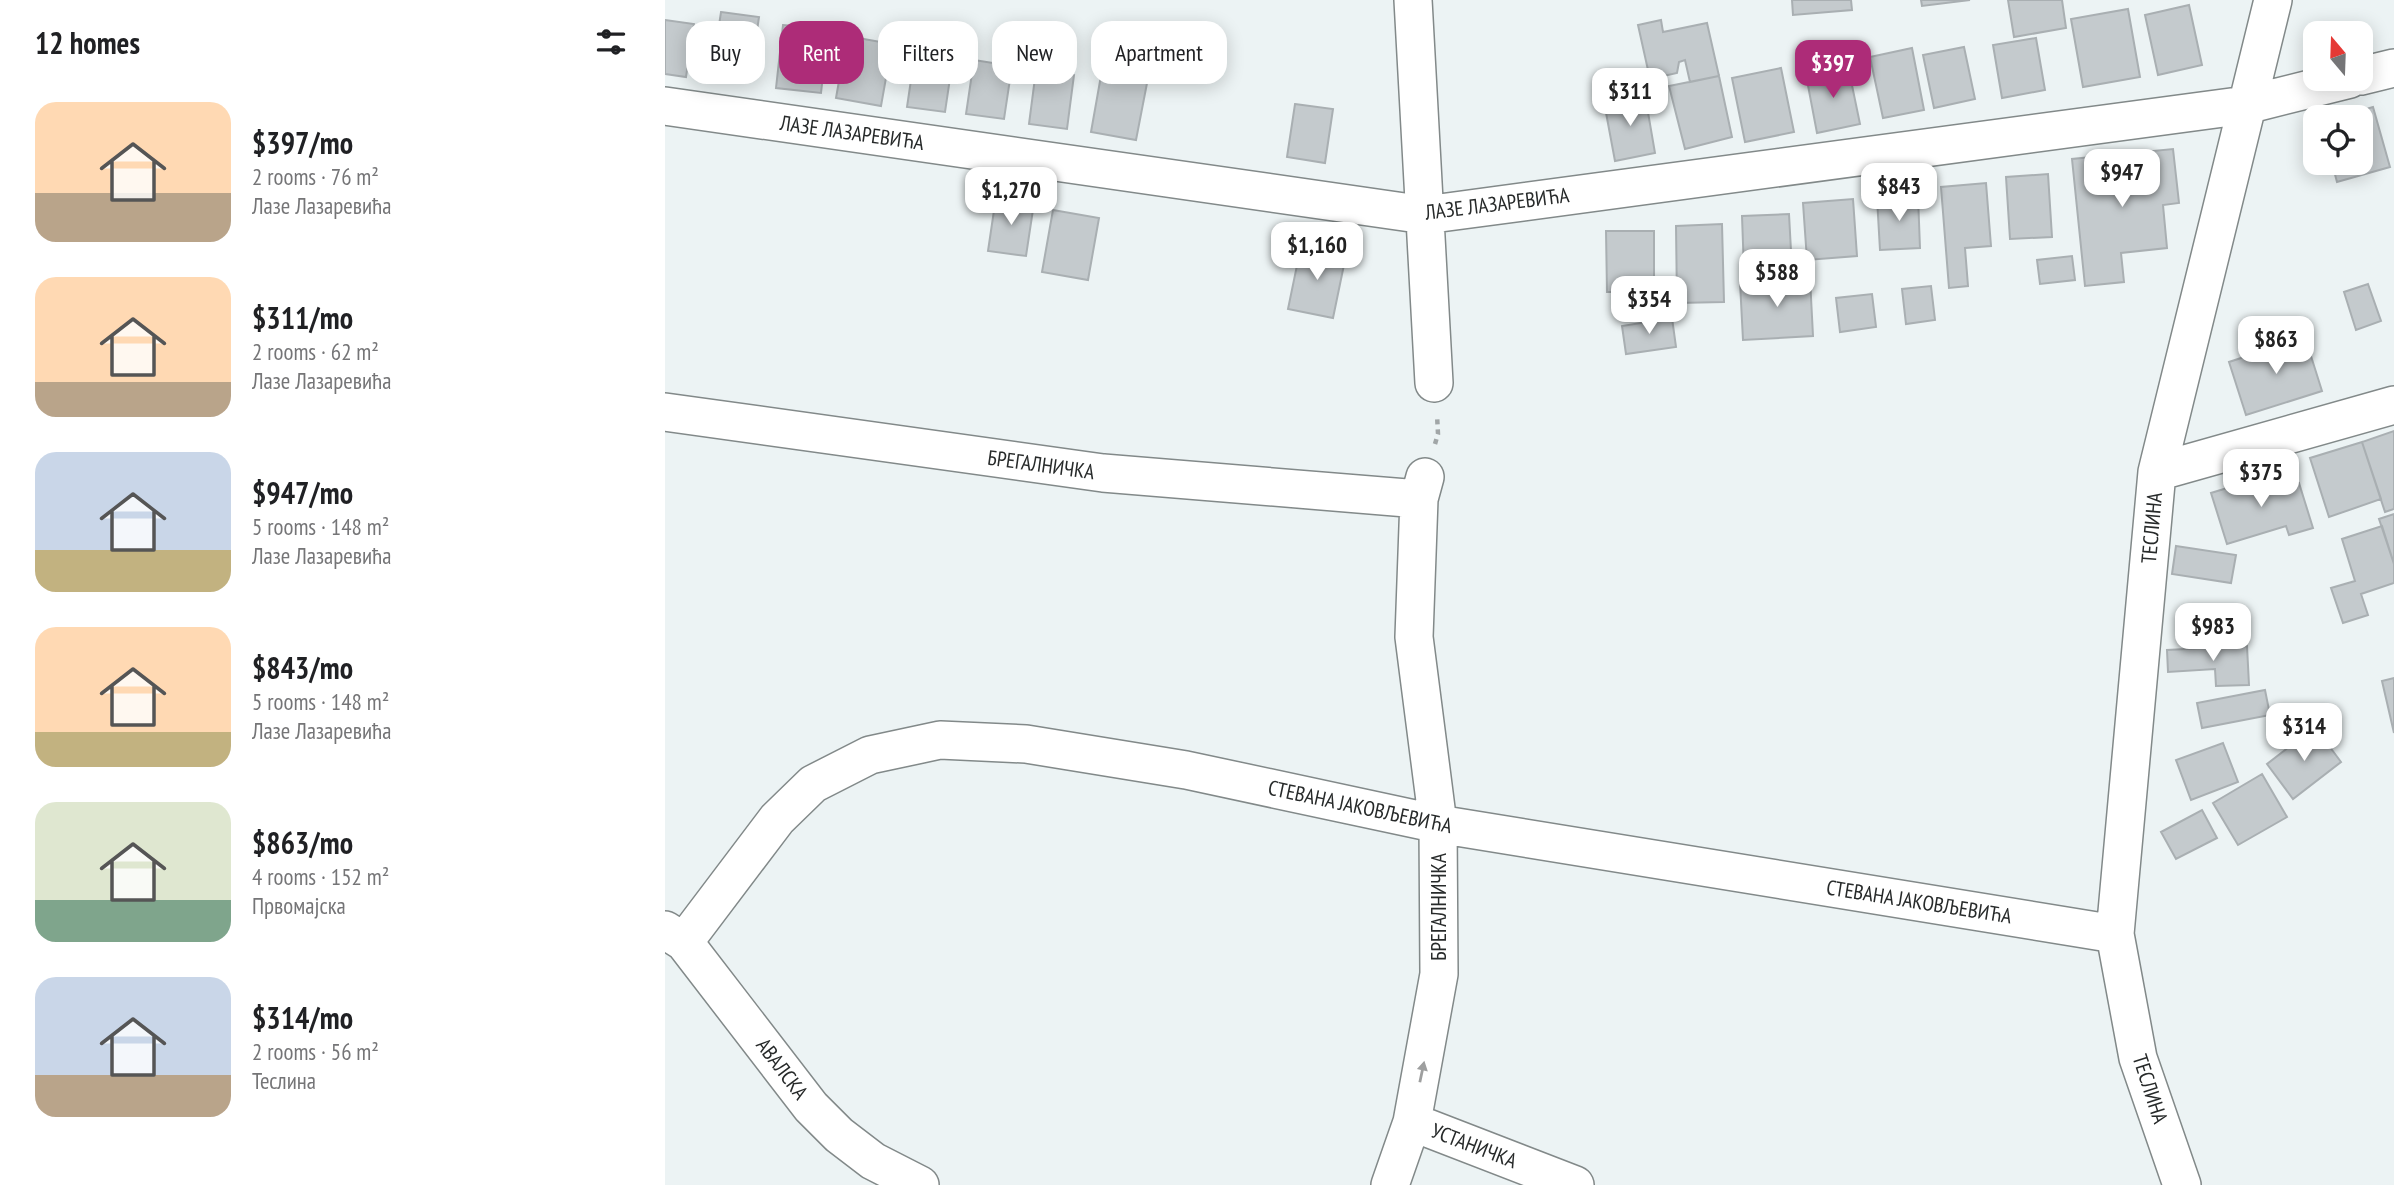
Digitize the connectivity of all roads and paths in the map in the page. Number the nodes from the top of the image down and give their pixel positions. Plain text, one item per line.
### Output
1 (1413, 0) edge
2 (2273, 0) edge
3 (2394, 68) edge
4 (2373, 73) edge
5 (2303, 91) edge
6 (2246, 105) junction
7 (665, 106) edge
8 (1425, 215) junction
9 (1434, 383) joint
10 (2394, 405) edge
11 (665, 412) edge
12 (2157, 472) junction
13 (1422, 487) junction
14 (1439, 824) junction
15 (2115, 933) junction
16 (675, 936) edge
17 (1412, 1122) junction
18 (920, 1185) edge
19 (1390, 1185) edge
20 (1575, 1185) edge
21 (2182, 1185) edge

1 - 8 street
2 - 6 street, ТЕСЛИНА
3 - 4 street
5 - 6 street, ЛАЗЕ ЛАЗАРЕВИЋА
6 - 8 street, ЛАЗЕ ЛАЗАРЕВИЋА
6 - 12 street, ТЕСЛИНА
7 - 8 street, ЛАЗЕ ЛАЗАРЕВИЋА
8 - 9 street
9 - 13 path
10 - 12 street
11 - 13 street, БРЕГАЛНИЧКА
12 - 15 street, ТЕСЛИНА
13 - 14 street, БРЕГАЛНИЧКА
14 - 15 street, СТЕВАНА ЈАКОВЉЕВИЋА
14 - 16 street, СТЕВАНА ЈАКОВЉЕВИЋА
17 -> 14 street, БРЕГАЛНИЧКА
15 - 21 street, ТЕСЛИНА
16 - 18 street, АВАЛСКА
17 - 19 street, БРЕГАЛНИЧКА
17 - 20 street, УСТАНИЧКА

